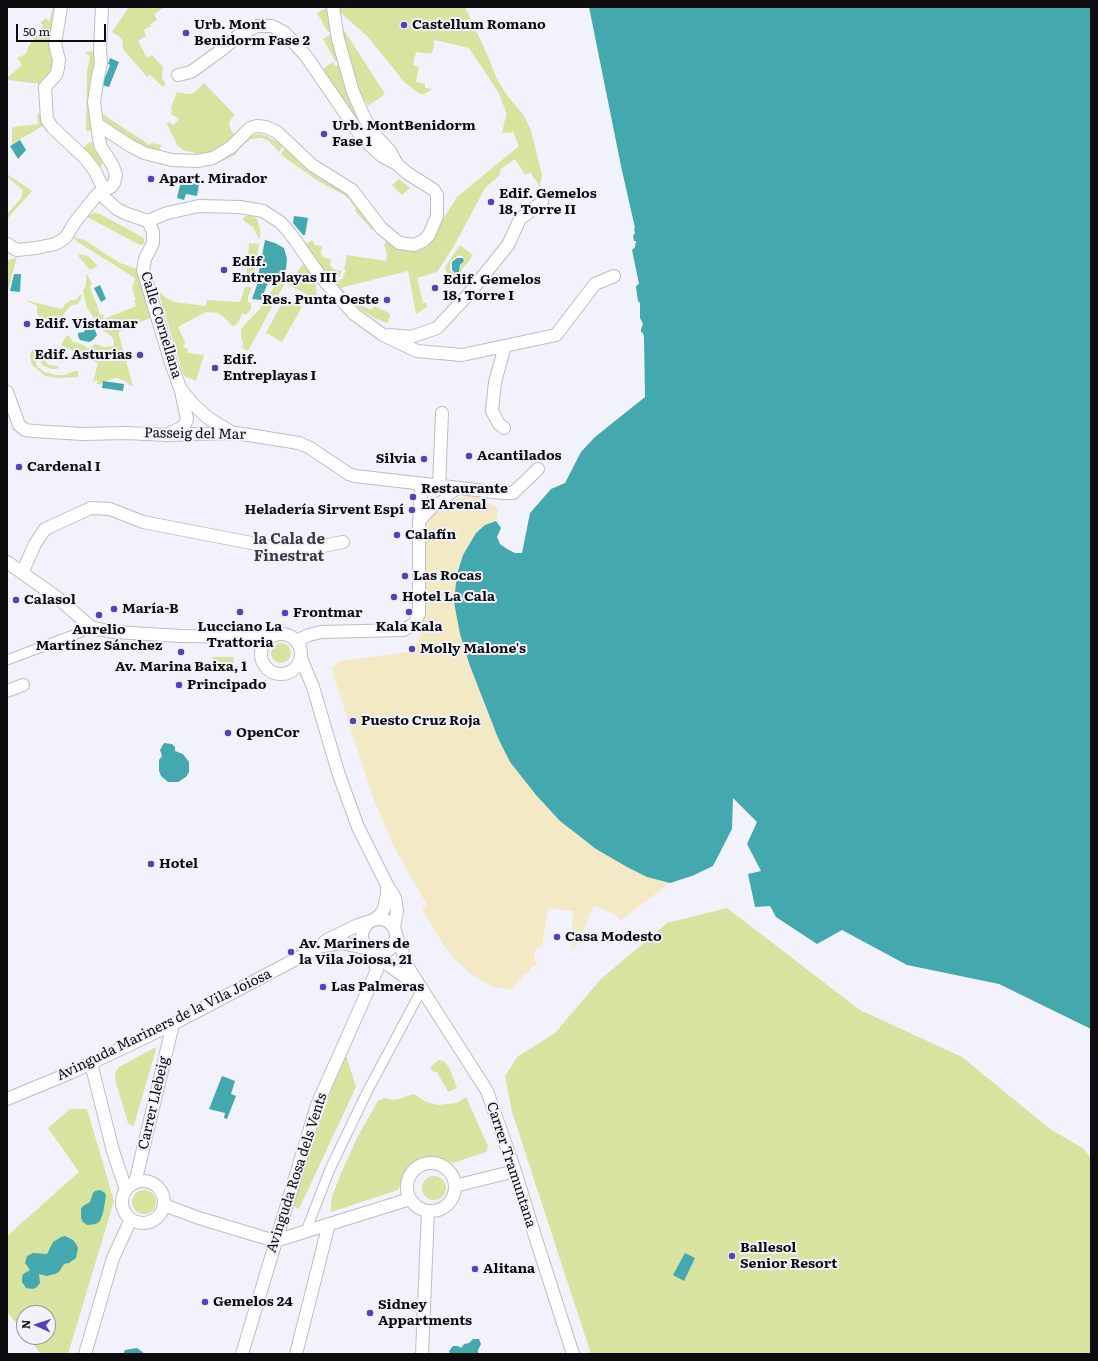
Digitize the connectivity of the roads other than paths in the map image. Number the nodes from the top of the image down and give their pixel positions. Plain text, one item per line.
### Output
1 (61, 7) edge
2 (102, 7) edge
3 (333, 7) edge
4 (178, 75) dead end
5 (97, 124) junction
6 (397, 164) junction
7 (102, 191) junction
8 (542, 202) dead end
9 (148, 222) junction
10 (10, 250) edge
11 (614, 276) dead end
12 (383, 335) junction
13 (504, 346) junction
14 (180, 388) junction
15 (7, 392) edge
16 (442, 413) dead end
17 (504, 428) dead end
18 (231, 432) junction
19 (167, 435) junction
20 (538, 469) dead end
21 (421, 485) junction
22 (439, 487) junction
23 (459, 489) junction
24 (419, 523) junction
25 (344, 542) dead end
26 (7, 562) edge
27 (22, 573) junction
28 (92, 628) junction
29 (240, 636) junction
30 (271, 637) junction
31 (296, 641) junction
32 (259, 648) junction
33 (301, 658) junction
34 (7, 660) edge
35 (289, 672) junction
36 (23, 685) dead end
37 (313, 687) junction
38 (7, 691) edge
39 (387, 890) junction
40 (373, 920) junction
41 (395, 932) junction
42 (319, 947) junction
43 (371, 951) junction
44 (422, 989) junction
45 (173, 1024) junction
46 (91, 1063) junction
47 (7, 1099) edge
48 (515, 1171) junction
49 (130, 1186) junction
50 (454, 1186) junction
51 (410, 1198) junction
52 (164, 1205) junction
53 (428, 1211) junction
54 (131, 1219) junction
55 (329, 1224) junction
56 (306, 1231) junction
57 (275, 1241) junction
58 (85, 1354) edge
59 (242, 1354) edge
60 (296, 1354) edge
61 (422, 1354) edge
62 (573, 1354) edge

1 - 7 street
2 - 5 street
3 - 6 street
4 - 6 street
5 - 6 street
5 - 7 street
7 - 9 street
7 - 10 street
8 - 12 street
9 - 12 street
9 - 14 street, Calle Cornellana
11 - 13 street
12 - 13 street
13 - 17 street
14 - 18 street, Calle Cornellana
14 - 19 street
15 - 19 street, Passeig del Mar
16 - 22 street
18 - 19 street, Passeig del Mar
18 - 21 street, Passeig del Mar
20 - 23 street, Passeig del Mar
21 - 22 street, Passeig del Mar
21 - 24 street
22 - 23 street, Passeig del Mar
23 - 24 street
24 - 31 street
25 - 27 street
26 - 27 street
27 - 28 street
28 - 29 street
28 - 34 street
29 - 30 street
29 - 32 street
30 - 31 street
30 - 32 street
31 - 33 street
32 - 35 street
33 - 35 street
33 - 37 street
35 - 37 street
36 - 38 street
37 - 39 street
39 - 40 street
39 - 41 street
40 - 41 street
40 - 42 street, Avinguda Mariners de la Vila Joiosa
40 - 43 street
41 - 43 street
41 - 44 street, Carrer Tramuntana
42 - 43 street, Avinguda Mariners de la Vila Joiosa
42 - 45 street, Avinguda Mariners de la Vila Joiosa
43 - 44 street, Carrer Tramuntana
43 - 57 street, Avinguda Rosa dels Vents
44 - 48 street, Carrer Tramuntana
44 - 56 street
45 - 46 street, Avinguda Mariners de la Vila Joiosa
45 - 49 street, Carrer Llebeig
46 - 47 street, Avinguda Mariners de la Vila Joiosa
46 - 49 street
48 - 50 street
48 - 62 street, Carrer Tramuntana
49 - 52 street
49 - 54 street
50 - 51 street
50 - 53 street
51 - 53 street
51 - 55 street
52 - 54 street
52 - 57 street
53 - 61 street
54 - 58 street
55 - 56 street
55 - 60 street
56 - 57 street
57 - 59 street, Avinguda Rosa dels Vents

